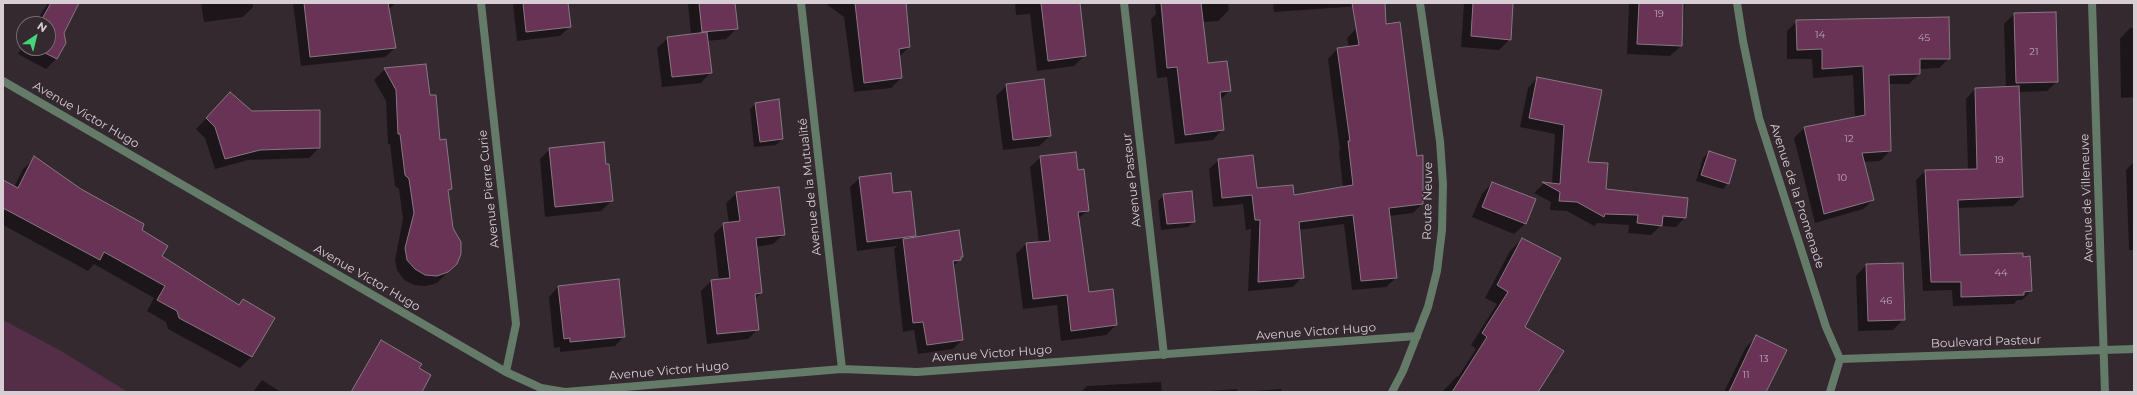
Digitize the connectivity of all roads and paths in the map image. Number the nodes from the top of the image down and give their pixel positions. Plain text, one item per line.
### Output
1 (481, 3) edge
2 (801, 3) edge
3 (1124, 3) edge
4 (1420, 3) edge
5 (1737, 3) edge
6 (2092, 3) edge
7 (3, 81) edge
8 (1417, 336) junction
9 (2134, 348) edge
10 (2104, 350) junction
11 (1164, 355) junction
12 (1840, 359) junction
13 (842, 369) junction
14 (506, 372) junction
15 (1392, 392) edge
16 (1830, 392) edge
17 (2105, 392) edge

1 - 14 street, Avenue Pierre Curie
2 - 13 street, Avenue de la Mutualité
3 - 11 street, Avenue Pasteur
4 - 8 street, Route Neuve
5 - 12 street, Avenue de la Promenade
6 - 10 street, Avenue de Villeneuve
7 - 14 street, Avenue Victor Hugo
8 - 11 street, Avenue Victor Hugo
8 - 15 street, Route Neuve
9 - 10 street, Boulevard Pasteur
10 - 12 street, Boulevard Pasteur
10 - 17 street, Avenue de Villeneuve
11 - 13 street, Avenue Victor Hugo
12 - 16 street
13 - 14 street, Avenue Victor Hugo

